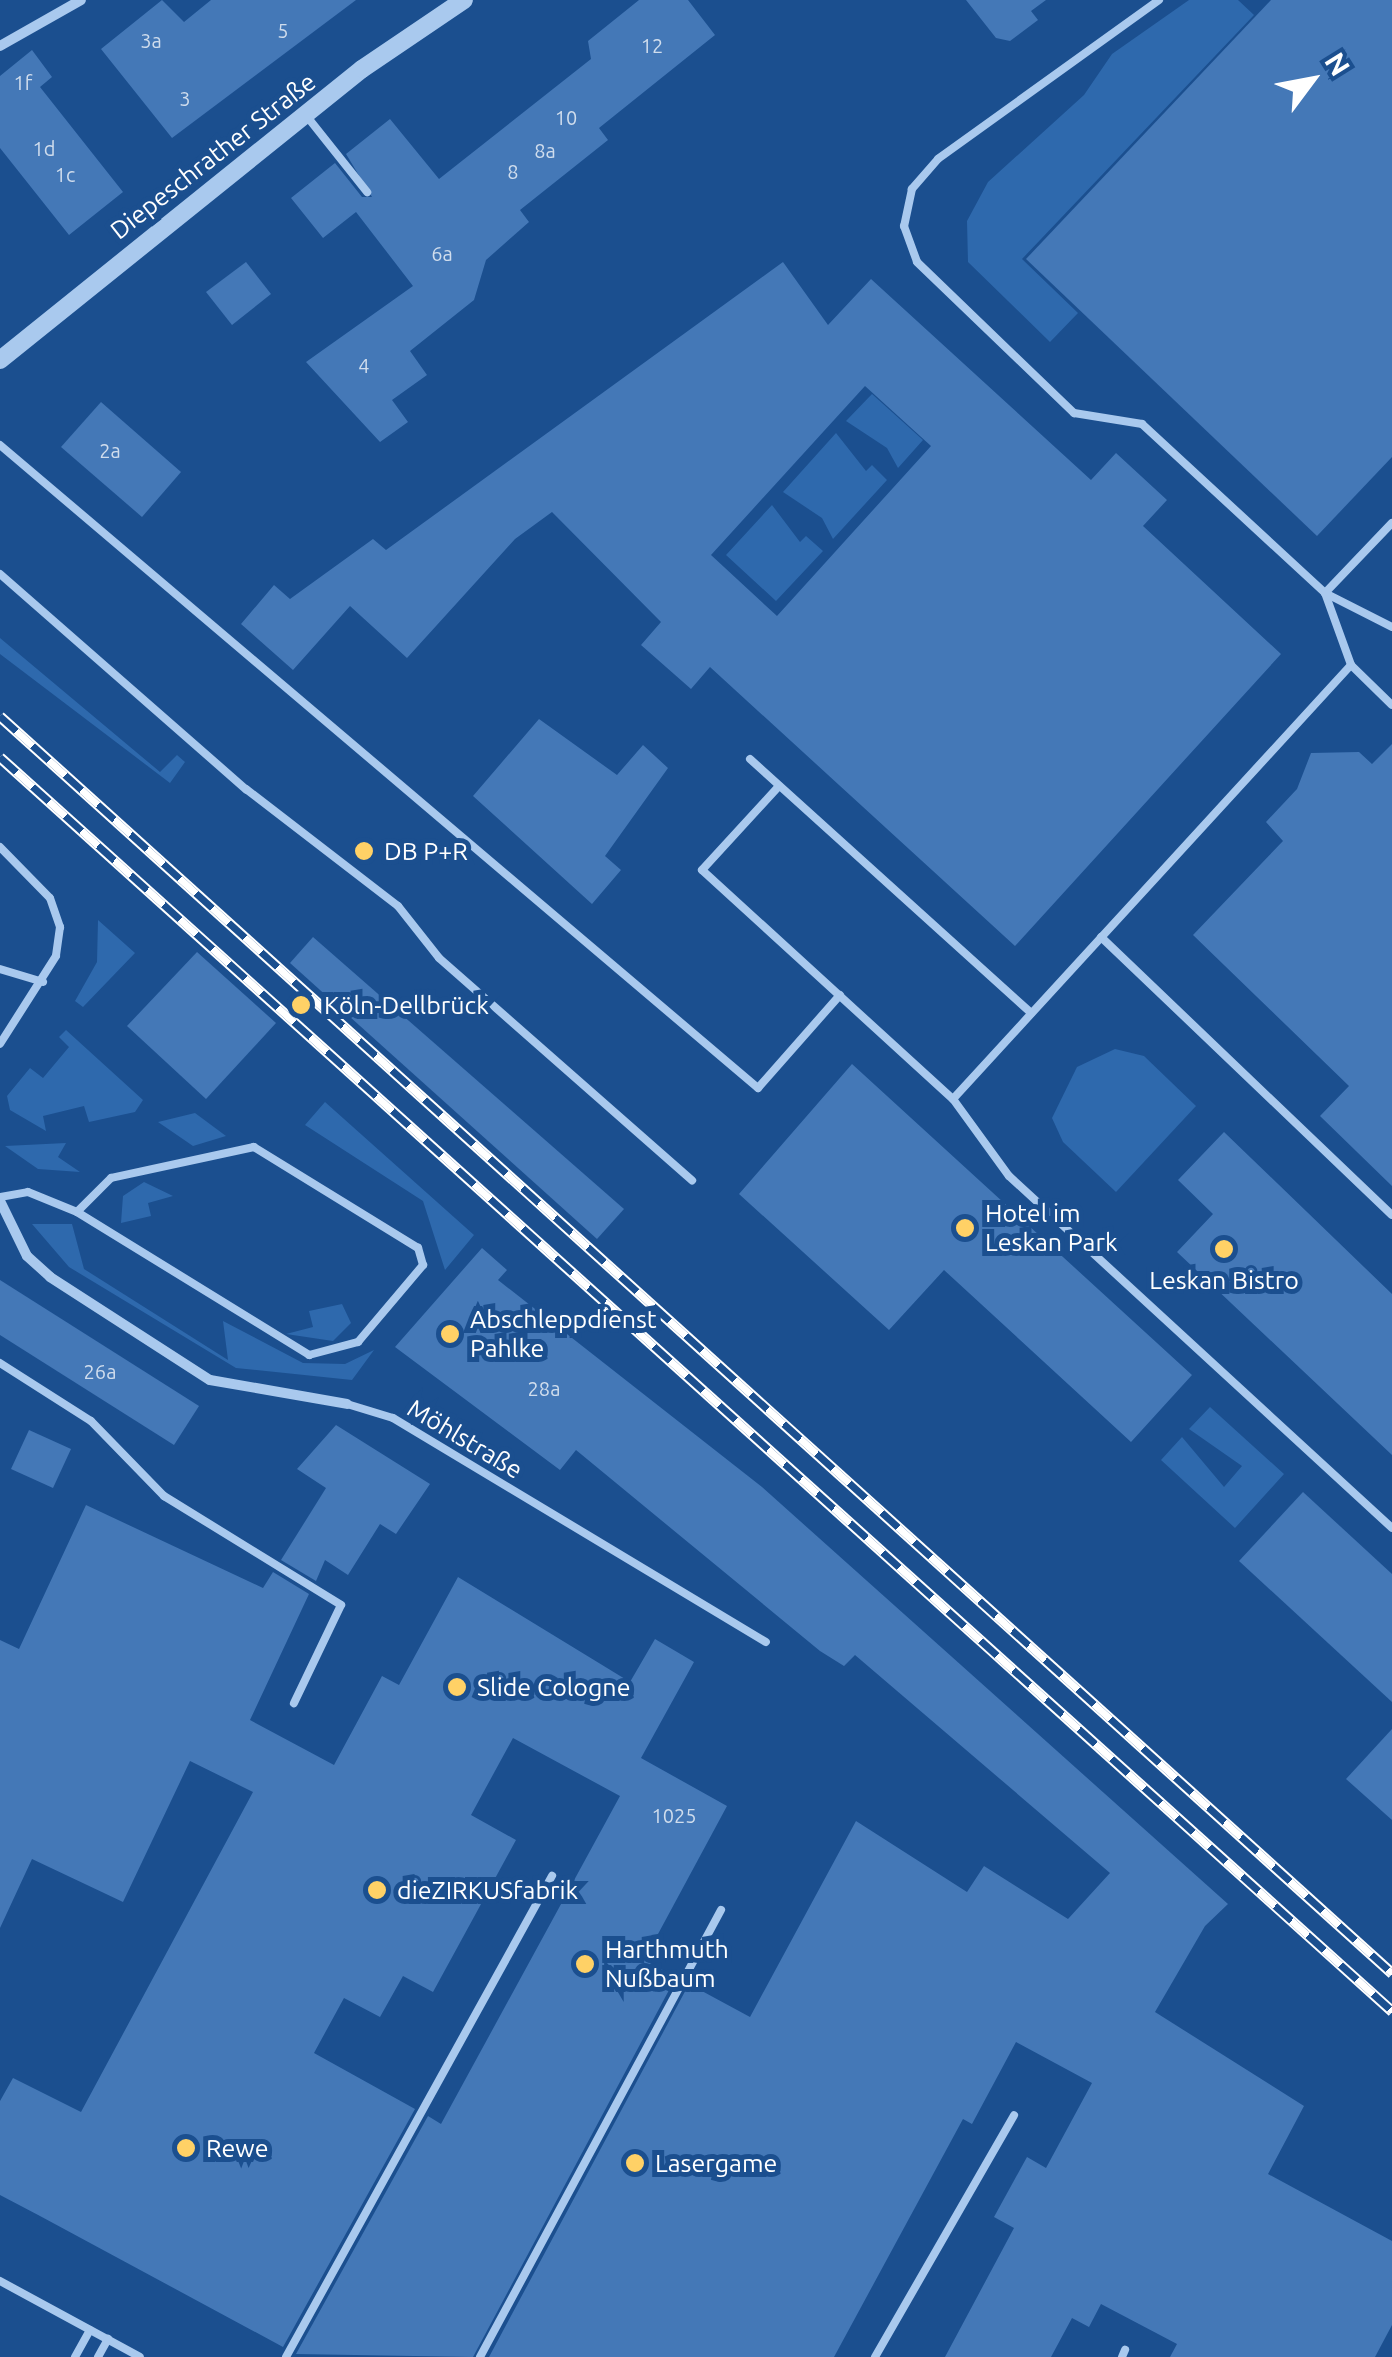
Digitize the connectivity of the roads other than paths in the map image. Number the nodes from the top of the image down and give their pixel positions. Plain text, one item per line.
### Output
1 (81, 0) edge
2 (464, 0) edge
3 (1159, 0) edge
4 (0, 46) edge
5 (305, 114) junction
6 (367, 192) dead end
7 (0, 360) edge
8 (0, 445) edge
9 (1392, 523) edge
10 (0, 574) edge
11 (1326, 593) junction
12 (1392, 627) edge
13 (1351, 665) junction
14 (1392, 704) edge
15 (750, 759) dead end
16 (779, 786) junction
17 (0, 846) edge
18 (1101, 937) junction
19 (0, 968) edge
20 (43, 982) junction
21 (840, 995) junction
22 (1031, 1014) junction
23 (0, 1044) edge
24 (953, 1098) junction
25 (692, 1180) dead end
26 (0, 1199) edge
27 (77, 1212) junction
28 (1392, 1215) edge
29 (0, 1363) edge
30 (346, 1404) joint
31 (1392, 1528) edge
32 (766, 1642) dead end
33 (294, 1702) dead end
34 (552, 1876) dead end
35 (721, 1910) dead end
36 (1014, 2115) dead end
37 (0, 2281) edge
38 (90, 2330) junction
39 (108, 2339) junction
40 (75, 2357) edge
41 (98, 2357) edge
42 (140, 2357) edge
43 (286, 2357) edge
44 (480, 2357) edge
45 (875, 2357) edge

1 - 4 street
2 - 5 street, Diepeschrather Straße
3 - 11 lane
5 - 6 lane
5 - 7 street, Diepeschrather Straße
8 - 21 lane
9 - 11 lane
10 - 25 lane
11 - 12 lane
11 - 13 lane
13 - 14 lane
13 - 18 lane
15 - 16 lane
16 - 21 lane
16 - 22 lane
17 - 20 lane
18 - 22 lane
18 - 28 lane
19 - 20 lane
20 - 23 lane
21 - 24 lane
22 - 24 lane
24 - 31 lane
26 - 27 lane
26 - 30 street, Möhlstraße
27 - 27 lane
29 - 33 lane
30 - 32 lane, Möhlstraße
34 - 43 lane
35 - 44 lane
36 - 45 lane
37 - 38 lane
38 - 39 lane
38 - 40 lane
39 - 41 lane
39 - 42 lane

